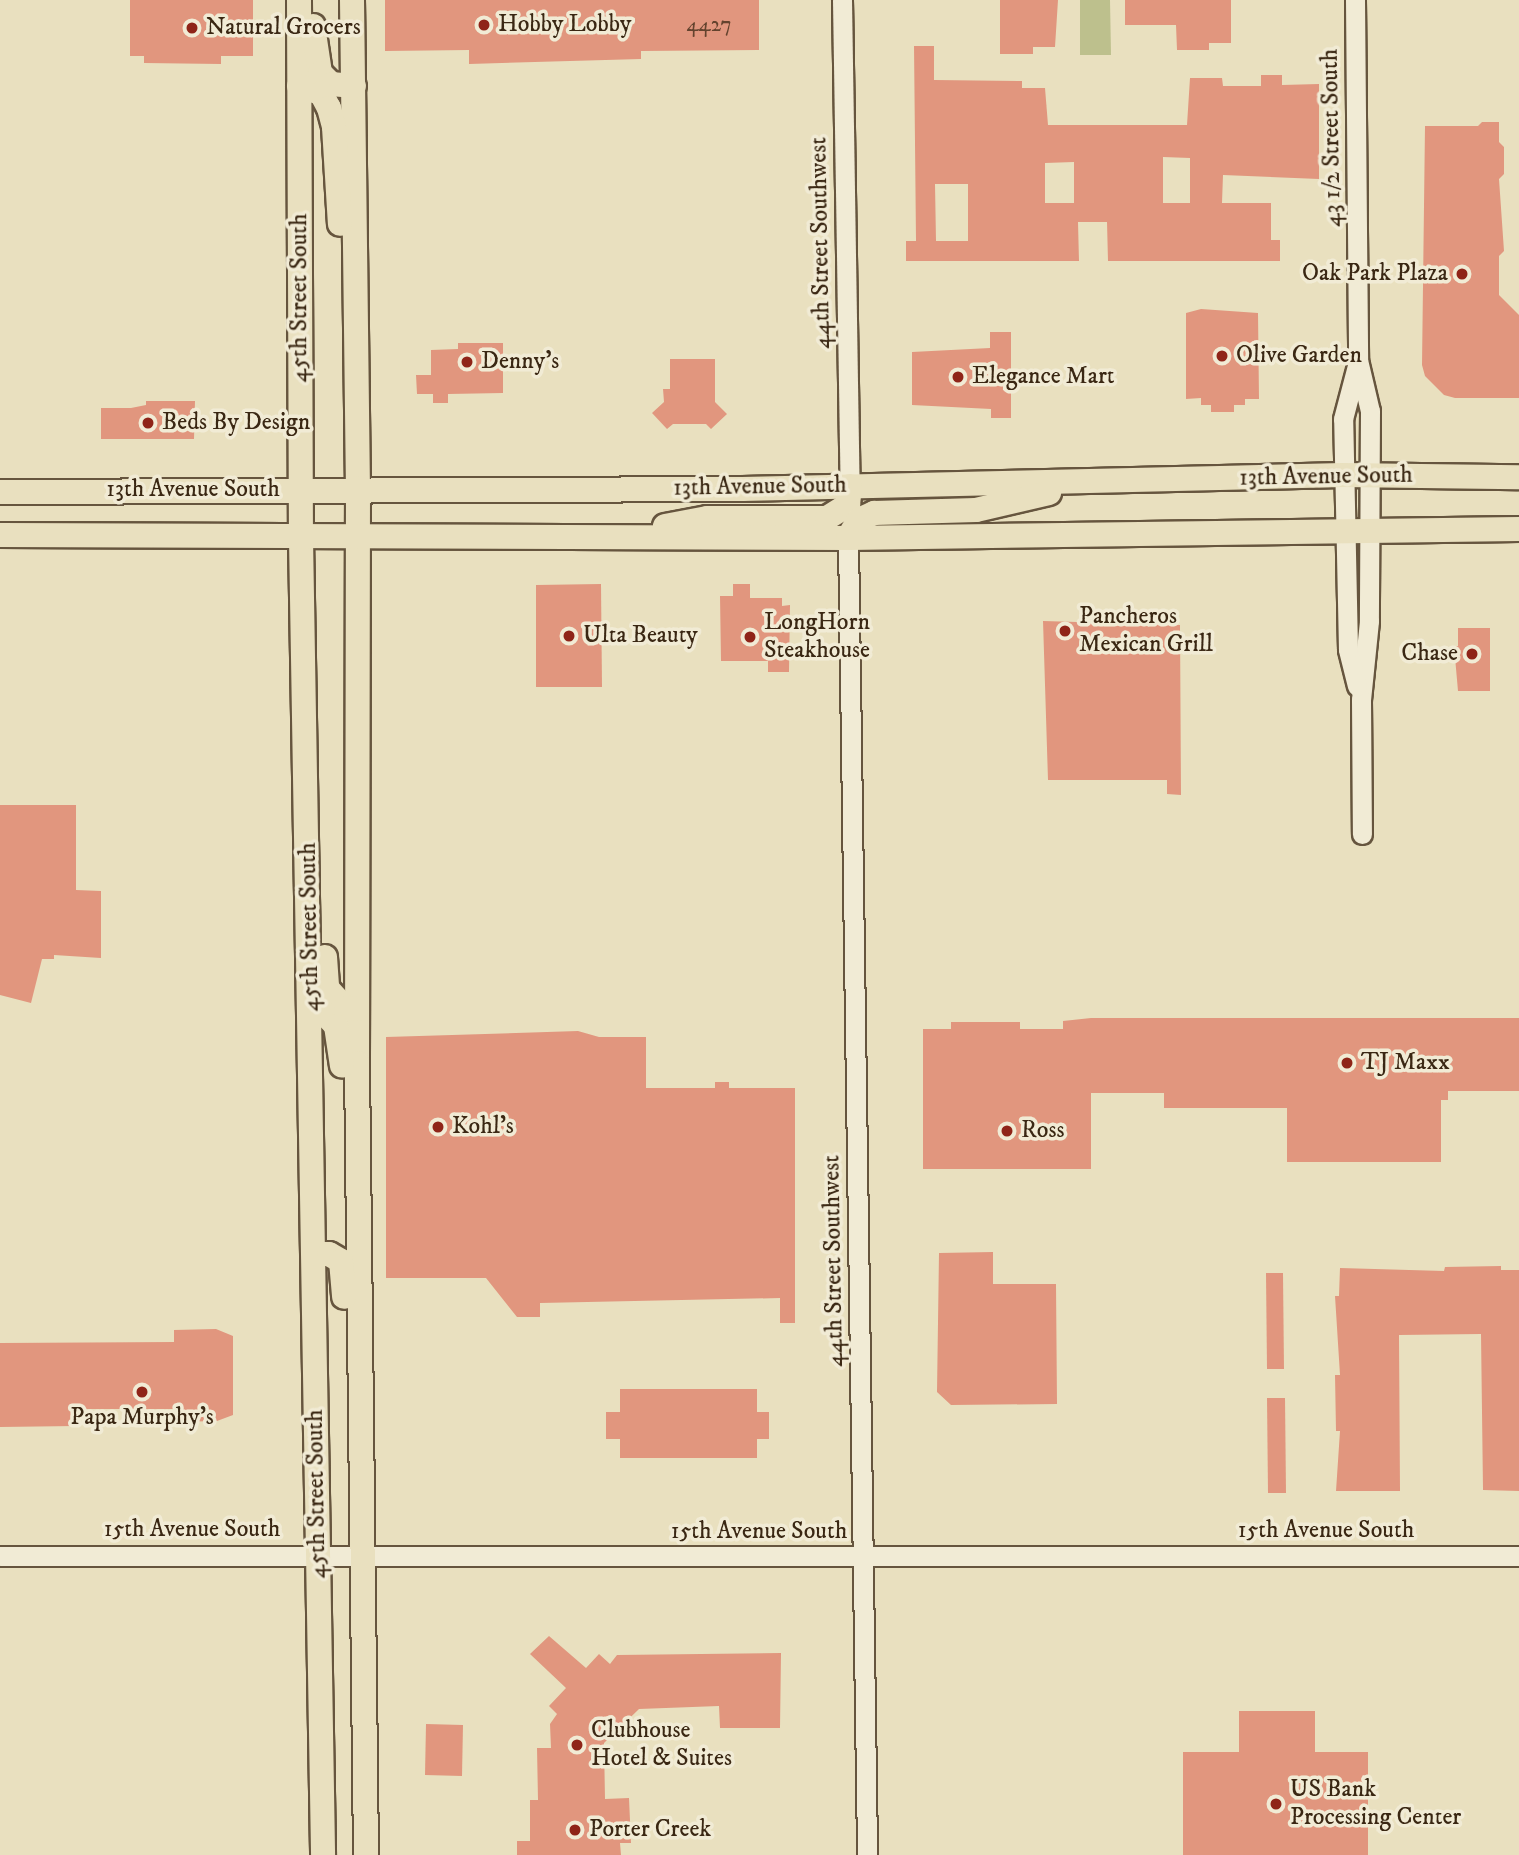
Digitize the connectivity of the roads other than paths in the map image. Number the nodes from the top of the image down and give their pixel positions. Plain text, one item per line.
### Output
1 (299, 0) edge
2 (312, 0) edge
3 (352, 0) edge
4 (842, 0) edge
5 (1355, 0) edge
6 (299, 86) junction
7 (354, 86) junction
8 (354, 311) junction
9 (1359, 360) junction
10 (1343, 475) junction
11 (1370, 475) junction
12 (1519, 477) edge
13 (1093, 482) junction
14 (850, 486) junction
15 (358, 488) junction
16 (302, 489) junction
17 (0, 492) edge
18 (1370, 528) junction
19 (1519, 528) edge
20 (1345, 529) junction
21 (0, 535) edge
22 (357, 536) junction
23 (607, 537) junction
24 (301, 538) junction
25 (848, 538) junction
26 (1361, 701) junction
27 (306, 758) junction
28 (1362, 834) dead end
29 (357, 1009) junction
30 (311, 1012) junction
31 (359, 1242) junction
32 (315, 1254) junction
33 (360, 1382) junction
34 (317, 1554) junction
35 (363, 1554) junction
36 (0, 1556) edge
37 (864, 1556) junction
38 (1519, 1556) edge
39 (323, 1855) edge
40 (366, 1855) edge
41 (867, 1855) edge

1 - 6 main road, 45th Street South
2 - 7 main road
3 - 7 main road, 45th Street South
4 - 14 street, 44th Street Southwest
5 - 9 street, 43 1/2 Street South
6 - 8 main road
6 - 16 main road, 45th Street South
7 - 8 main road, 45th Street South
8 - 15 main road, 45th Street South
9 - 10 street, 43 1/2 Street South
9 - 11 street, 43 1/2 Street South
10 - 11 main road, 13th Avenue South
10 - 13 main road, 13th Avenue South
10 - 20 street, 43 1/2 Street South
11 - 12 main road, 13th Avenue South
11 - 18 street, 43 1/2 Street South
13 - 14 main road, 13th Avenue South
13 - 25 main road
14 - 15 main road, 13th Avenue South
14 - 23 main road
15 - 16 main road, 13th Avenue South
15 - 22 main road, 45th Street South
16 - 17 main road, 13th Avenue South
16 - 24 main road, 45th Street South
18 - 19 main road, 13th Avenue South
18 - 20 main road, 13th Avenue South
18 - 26 street, 43 1/2 Street South
20 - 25 main road, 13th Avenue South
20 - 26 street, 43 1/2 Street South
21 - 24 main road, 13th Avenue South
22 - 23 main road, 13th Avenue South
22 - 24 main road, 13th Avenue South
22 - 29 main road, 45th Street South
23 - 25 main road, 13th Avenue South
24 - 27 main road, 45th Street South
25 - 37 street, 44th Street Southwest
26 - 28 street, 43 1/2 Street South
27 - 29 main road
27 - 30 main road, 45th Street South
29 - 31 main road, 45th Street South
30 - 31 main road
30 - 32 main road, 45th Street South
31 - 33 main road, 45th Street South
32 - 33 main road
32 - 34 main road, 45th Street South
33 - 35 main road, 45th Street South
34 - 35 street, 15th Avenue South
34 - 36 street, 15th Avenue South
34 - 39 main road, 45th Street South
35 - 37 street, 15th Avenue South
35 - 40 main road, 45th Street South
37 - 38 street, 15th Avenue South
37 - 41 street, 44th Street Southwest

